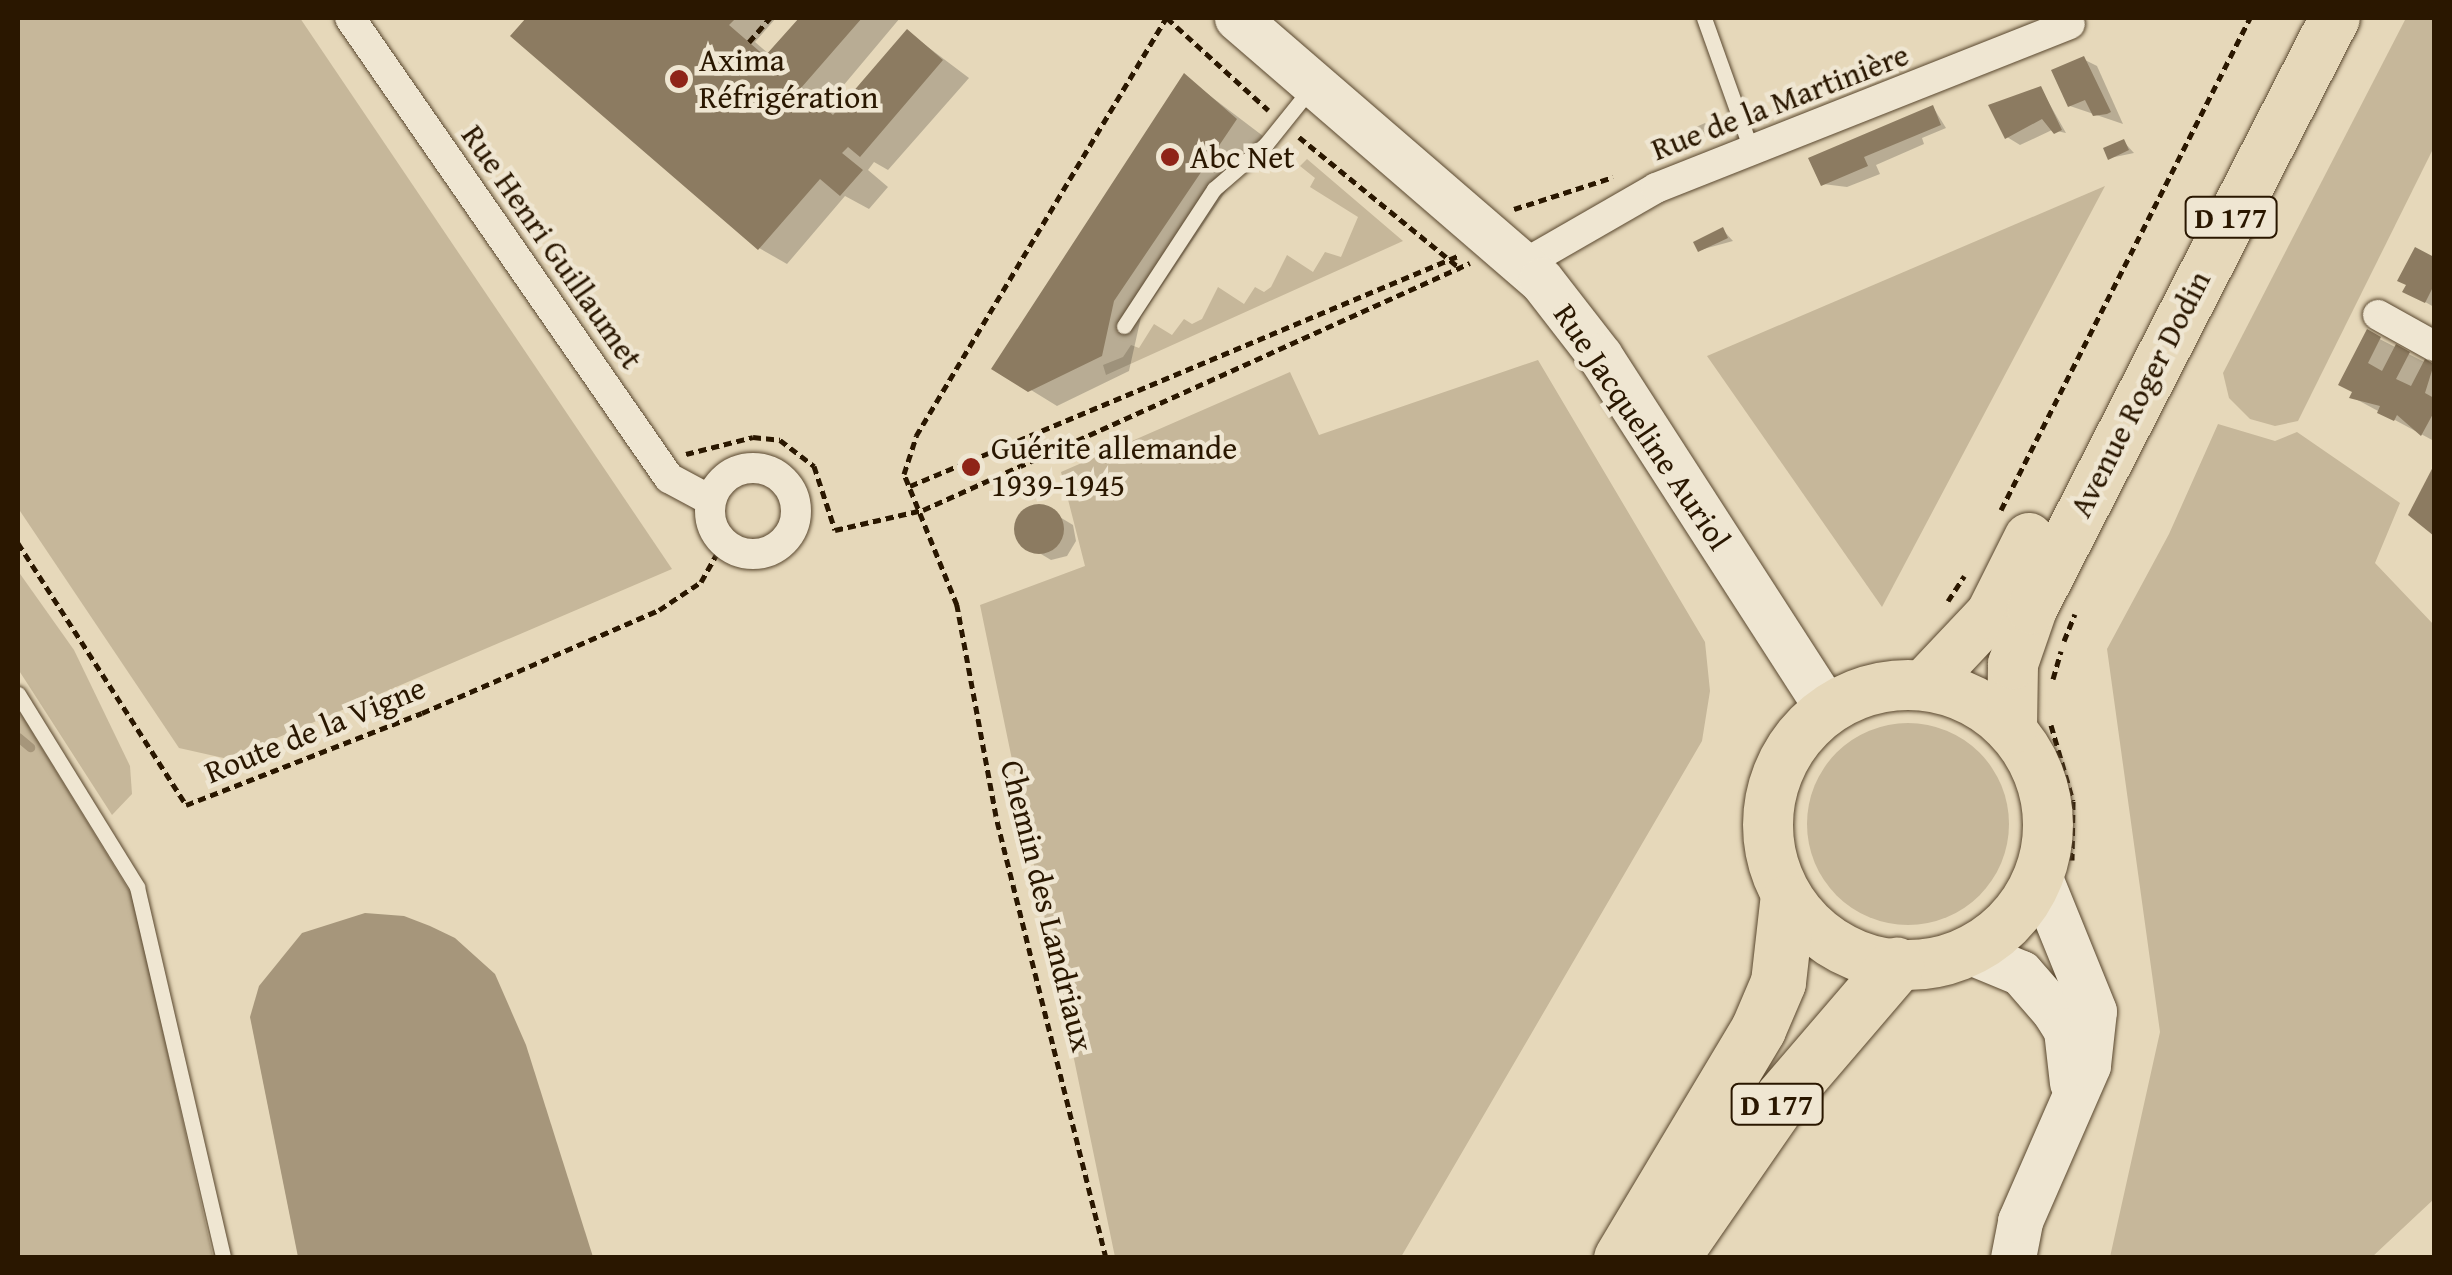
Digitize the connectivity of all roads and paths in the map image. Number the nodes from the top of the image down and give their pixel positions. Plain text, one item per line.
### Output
1 (350, 18) edge
2 (770, 18) edge
3 (1166, 18) edge
4 (1237, 18) edge
5 (1704, 18) edge
6 (2250, 18) edge
7 (2297, 18) edge
8 (2334, 18) edge
9 (2070, 24) dead end
10 (749, 42) dead end
11 (1314, 84) junction
12 (1283, 124) junction
13 (1751, 149) junction
14 (1466, 252) dead end
15 (1475, 259) dead end
16 (1450, 260) junction
17 (1524, 264) junction
18 (1462, 270) junction
19 (2378, 315) dead end
20 (1124, 326) dead end
21 (2434, 346) edge
22 (677, 452) dead end
23 (910, 486) junction
24 (710, 500) junction
25 (922, 510) junction
26 (1997, 519) dead end
27 (722, 543) junction
28 (18, 544) edge
29 (2076, 611) dead end
30 (1925, 684) junction
31 (18, 694) edge
32 (2051, 698) dead end
33 (1829, 711) junction
34 (2030, 723) junction
35 (2054, 872) junction
36 (1787, 903) junction
37 (1968, 951) junction
38 (1896, 964) junction
39 (2073, 1093) junction
40 (223, 1258) edge
41 (1106, 1258) edge
42 (1621, 1258) edge
43 (1671, 1258) edge
44 (2013, 1258) edge

1 - 24 street, Rue Henri Guillaumet
2 - 10 path
3 - 12 path
3 - 23 path
4 - 11 street, Rue Jacqueline Auriol
5 - 13 lane
6 - 26 path
7 - 30 main road, Avenue Roger Dodin / D 177
8 - 34 main road, Avenue Roger Dodin / D 177
9 - 13 street, Rue de la Martinière
11 - 12 lane
11 - 17 street, Rue Jacqueline Auriol
12 - 16 path
12 - 20 lane
13 - 17 street, Rue de la Martinière
14 - 16 path
15 - 18 path
16 - 18 path
16 - 23 path
17 - 33 street, Rue Jacqueline Auriol
18 - 25 path
19 - 21 street
22 - 25 path
23 - 25 path, Chemin des Landriaux
24 - 27 street
24 - 27 street
25 - 41 path, Chemin des Landriaux
27 - 28 path, Route de la Vigne
29 - 32 path
30 - 33 main road
30 - 34 main road
31 - 40 lane
33 - 36 main road
34 - 35 main road
34 - 35 path
35 - 37 main road
35 - 39 street
36 - 38 main road
36 - 42 highway, D 177
37 - 38 main road
37 - 39 street
38 - 43 highway, D 177
39 - 44 street

